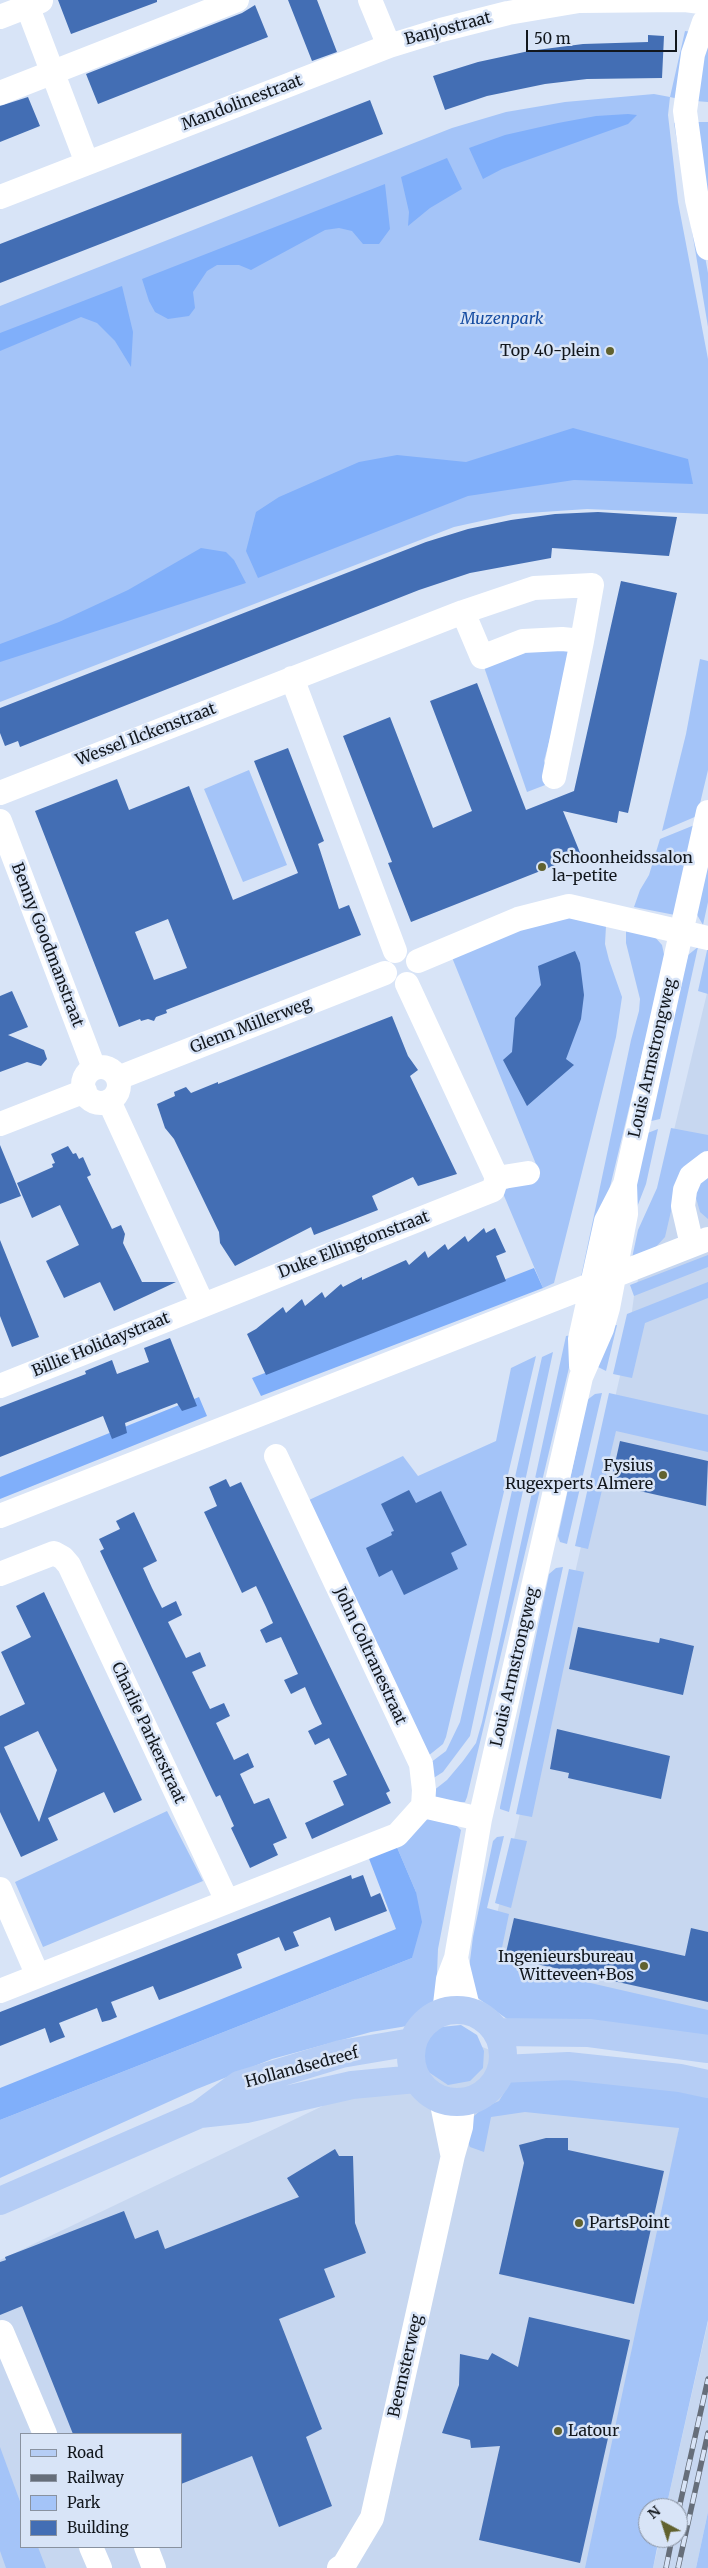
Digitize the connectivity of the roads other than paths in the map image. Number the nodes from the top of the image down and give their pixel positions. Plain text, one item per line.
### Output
1 (238, 0) edge
2 (370, 0) edge
3 (32, 2) edge
4 (708, 3) edge
5 (0, 17) edge
6 (708, 17) edge
7 (393, 45) junction
8 (52, 72) junction
9 (0, 93) edge
10 (87, 163) junction
11 (0, 197) edge
12 (708, 248) edge
13 (463, 612) junction
14 (582, 641) junction
15 (292, 678) junction
16 (554, 778) dead end
17 (0, 793) edge
18 (708, 812) edge
19 (0, 821) edge
20 (682, 932) junction
21 (708, 938) edge
22 (395, 951) junction
23 (418, 961) junction
24 (384, 973) junction
25 (406, 984) junction
26 (94, 1068) junction
27 (118, 1078) junction
28 (84, 1090) junction
29 (108, 1101) junction
30 (0, 1124) edge
31 (708, 1163) edge
32 (528, 1173) dead end
33 (497, 1178) junction
34 (700, 1242) edge
35 (603, 1281) junction
36 (203, 1304) junction
37 (0, 1386) edge
38 (276, 1456) dead end
39 (0, 1516) edge
40 (0, 1574) edge
41 (423, 1806) junction
42 (480, 1819) junction
43 (0, 1889) edge
44 (227, 1901) junction
45 (38, 1976) junction
46 (0, 1991) edge
47 (456, 2012) junction
48 (497, 2032) junction
49 (412, 2042) junction
50 (708, 2049) edge
51 (501, 2069) junction
52 (416, 2079) junction
53 (708, 2084) edge
54 (452, 2100) junction
55 (200, 2114) junction
56 (0, 2201) edge
57 (2, 2332) dead end
58 (45, 2433) edge
59 (91, 2548) edge
60 (146, 2548) edge
61 (100, 2568) edge
62 (154, 2568) edge
63 (339, 2568) edge

1 - 8 street
2 - 7 street
3 - 5 street
3 - 8 street
4 - 7 street, Banjostraat
6 - 12 street
7 - 10 street, Mandolinestraat
8 - 9 street
8 - 10 street
10 - 11 street, Mandolinestraat
13 - 14 street
13 - 14 street, Wessel Ilckenstraat
13 - 15 street, Wessel Ilckenstraat
14 - 16 street, Wessel Ilckenstraat
15 - 17 street, Wessel Ilckenstraat
15 - 22 street
18 - 20 street, Louis Armstrongweg
19 - 26 street, Benny Goodmanstraat
20 - 21 street
20 - 23 street
20 - 35 street, Louis Armstrongweg
22 - 23 street
22 - 24 street
23 - 25 street
24 - 25 street
24 - 27 street, Glenn Millerweg
25 - 33 street
26 - 27 street
26 - 28 street
27 - 29 street
28 - 29 street
28 - 30 street
29 - 36 street
31 - 34 street
32 - 33 street
33 - 36 street, Duke Ellingtonstraat
34 - 35 street
35 - 39 street
35 - 42 street, Louis Armstrongweg
36 - 37 street, Billie Holidaystraat
38 - 41 street, John Coltranestraat
40 - 44 street, Charlie Parkerstraat
41 - 42 street
41 - 44 street
42 - 47 street, Louis Armstrongweg
43 - 45 street
44 - 45 street
45 - 46 street
47 - 48 main road
47 - 49 main road
48 - 50 main road
48 - 51 main road
49 - 52 main road
49 - 55 main road, Hollandsedreef
51 - 53 main road
51 - 54 main road
52 - 54 main road
52 - 55 main road, Hollandsedreef
54 - 63 street, Beemsterweg
55 - 56 main road, Hollandsedreef
57 - 58 street
59 - 61 street
60 - 62 street

